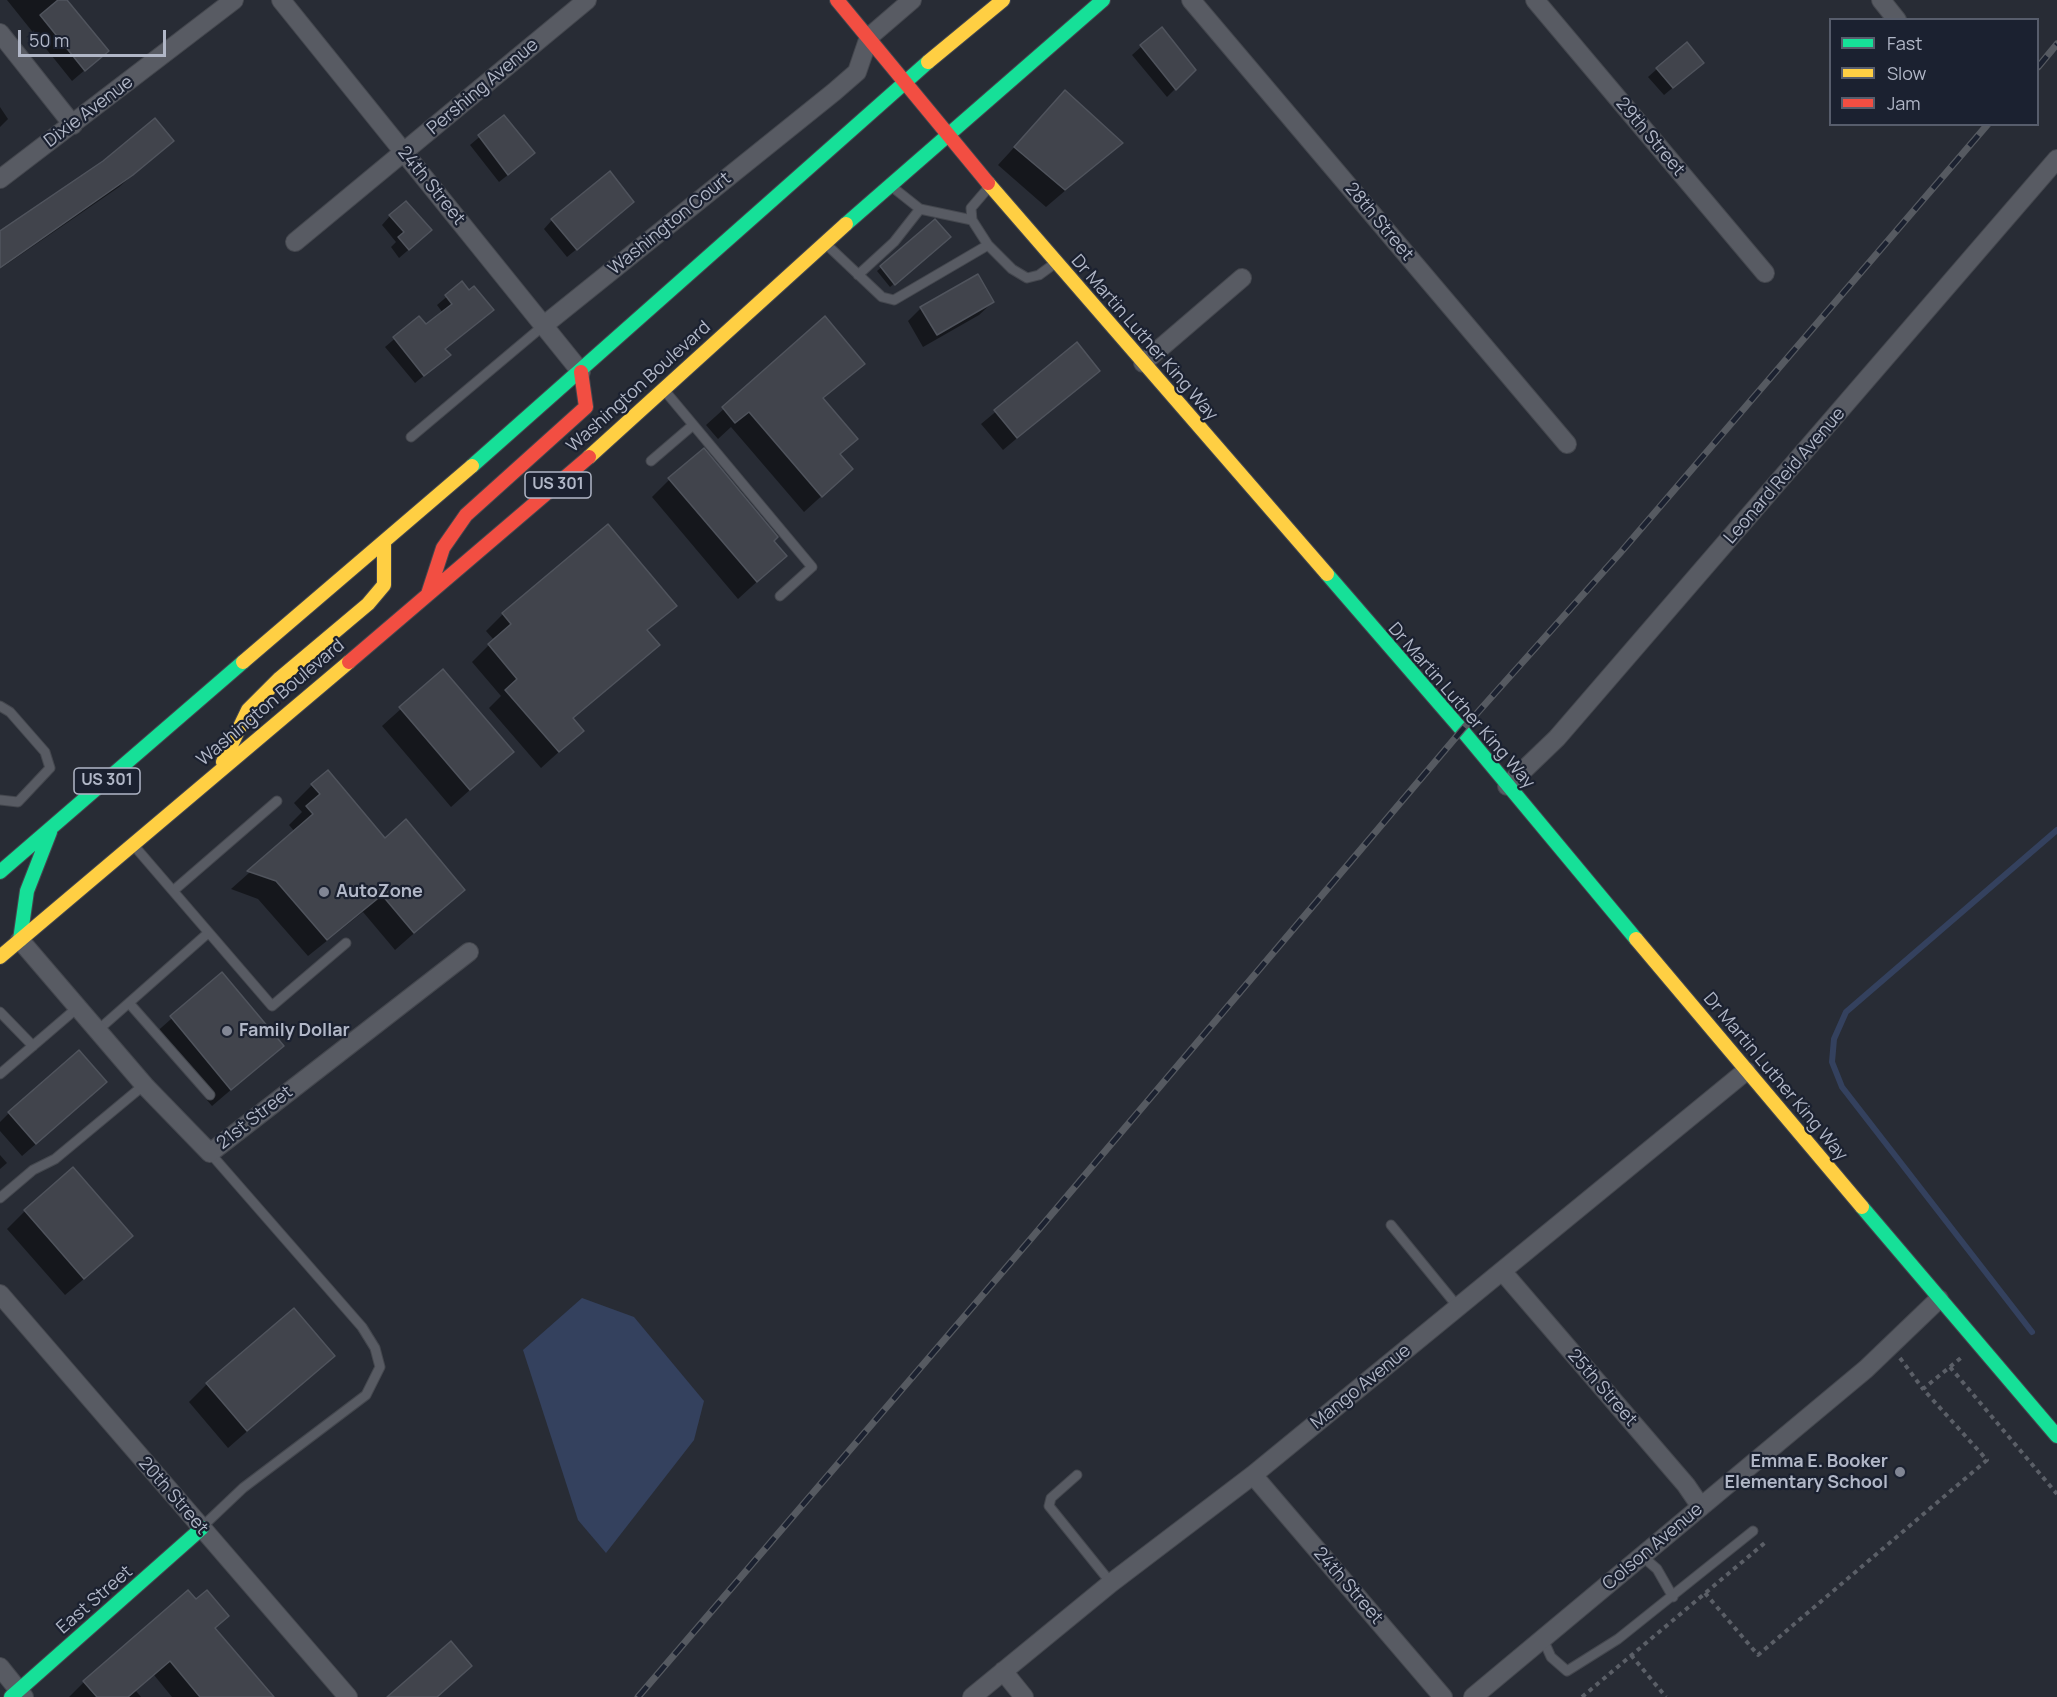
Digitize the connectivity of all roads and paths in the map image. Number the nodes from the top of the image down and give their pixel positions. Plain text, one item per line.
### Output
1 (234, 0) edge
2 (281, 0) edge
3 (587, 0) edge
4 (837, 0) edge
5 (1003, 0) edge
6 (1103, 0) edge
7 (1191, 0) edge
8 (1535, 0) edge
9 (1881, 0) edge
10 (905, 6) edge
11 (1895, 18) edge
12 (0, 33) edge
13 (869, 37) junction
14 (905, 82) junction
15 (73, 124) junction
16 (946, 134) junction
17 (405, 153) junction
18 (2057, 159) edge
19 (0, 179) edge
20 (890, 184) junction
21 (990, 186) junction
22 (920, 209) junction
23 (972, 220) junction
24 (295, 242) dead end
25 (825, 244) junction
26 (988, 244) junction
27 (1056, 262) junction
28 (1765, 273) dead end
29 (858, 275) junction
30 (1242, 278) dead end
31 (543, 326) junction
32 (1143, 363) junction
33 (581, 372) junction
34 (663, 389) junction
35 (693, 425) junction
36 (411, 438) dead end
37 (1567, 444) dead end
38 (651, 461) dead end
39 (384, 542) junction
40 (428, 594) junction
41 (780, 596) dead end
42 (0, 706) edge
43 (220, 769) junction
44 (1507, 786) junction
45 (0, 800) edge
46 (277, 801) dead end
47 (51, 830) junction
48 (132, 844) junction
49 (0, 872) edge
50 (173, 891) junction
51 (208, 933) junction
52 (20, 940) junction
53 (345, 943) dead end
54 (469, 952) dead end
55 (0, 957) edge
56 (129, 1003) junction
57 (77, 1008) junction
58 (0, 1012) edge
59 (97, 1030) junction
60 (33, 1046) junction
61 (1746, 1071) junction
62 (0, 1074) edge
63 (144, 1085) junction
64 (210, 1095) dead end
65 (210, 1153) junction
66 (0, 1198) edge
67 (1391, 1225) dead end
68 (1502, 1271) junction
69 (0, 1294) edge
70 (1939, 1299) junction
71 (1458, 1307) junction
72 (1977, 1344) junction
73 (1890, 1346) junction
74 (1950, 1367) junction
75 (1923, 1389) junction
76 (2057, 1436) edge
77 (1077, 1475) dead end
78 (1253, 1475) junction
79 (2057, 1494) edge
80 (1701, 1507) junction
81 (202, 1528) junction
82 (1753, 1531) dead end
83 (1767, 1540) dead end
84 (1642, 1556) junction
85 (1111, 1583) junction
86 (1705, 1593) junction
87 (1673, 1597) junction
88 (1542, 1639) junction
89 (1631, 1656) junction
90 (0, 1667) edge
91 (1003, 1671) junction
92 (18, 1695) edge
93 (348, 1697) edge
94 (972, 1697) edge
95 (1024, 1697) edge
96 (1443, 1697) edge
97 (1473, 1697) edge
98 (1582, 1697) edge
99 (1666, 1697) edge

1 - 15 street, Dixie Avenue
2 - 17 street, 24th Street
3 - 17 street, Pershing Avenue
4 - 13 main road, Dr Martin Luther King Way
5 - 14 main road, US 301
6 - 16 main road, Washington Boulevard / US 301
7 - 37 street, 28th Street
8 - 28 street, 29th Street
9 - 11 street
10 - 13 street, Washington Court
12 - 15 street
13 - 14 main road, Dr Martin Luther King Way
13 - 31 street, Washington Court
14 - 16 main road, Dr Martin Luther King Way
14 - 33 main road, US 301
15 - 19 street, Dixie Avenue
16 - 20 main road, Washington Boulevard / US 301
16 - 21 main road, Dr Martin Luther King Way
17 - 24 street, Pershing Avenue
17 - 31 street, 24th Street
18 - 44 street, Leonard Reid Avenue
20 - 22 lane
20 - 25 main road, Washington Boulevard / US 301
21 - 23 lane
21 - 27 main road, Dr Martin Luther King Way
22 - 23 lane
22 - 29 lane
23 - 26 lane
25 - 29 lane
25 - 34 main road, Washington Boulevard / US 301
26 - 27 lane
26 - 29 lane
27 - 32 main road, Dr Martin Luther King Way
30 - 32 street
31 - 33 street, 24th Street
31 - 36 lane, Washington Court
32 - 44 main road, Dr Martin Luther King Way
33 - 39 main road, US 301
33 - 40 main road
34 - 35 lane
34 - 40 main road, Washington Boulevard / US 301
35 - 38 lane
35 - 41 lane
39 - 43 main road
39 - 47 main road, US 301
40 - 43 main road, Washington Boulevard / US 301
42 - 45 lane
43 - 48 main road, Washington Boulevard / US 301
44 - 61 main road, Dr Martin Luther King Way
46 - 50 lane
47 - 49 main road, US 301
47 - 52 main road
48 - 50 lane
48 - 52 main road, Washington Boulevard / US 301
50 - 51 lane
51 - 53 lane
51 - 56 lane
52 - 55 main road, Washington Boulevard / US 301
52 - 57 street, 21st Street
54 - 65 street, 21st Street
56 - 59 lane
56 - 64 lane
57 - 59 street, 21st Street
57 - 60 lane
58 - 60 lane
59 - 63 street, 21st Street
60 - 62 lane
61 - 68 street, Mango Avenue
61 - 70 main road, Dr Martin Luther King Way
63 - 65 street, 21st Street
63 - 66 lane
65 - 81 lane
67 - 71 lane
68 - 71 street, Mango Avenue
68 - 80 street, 25th Street
69 - 81 street, 20th Street
70 - 72 main road, Dr Martin Luther King Way
70 - 73 street, Colson Avenue
71 - 78 street, Mango Avenue
72 - 74 path
72 - 76 main road, Dr Martin Luther King Way
73 - 75 path
73 - 80 street, Colson Avenue
74 - 75 path
74 - 79 path
75 - 86 path
77 - 85 lane
78 - 85 street, Mango Avenue
78 - 96 street, 24th Street
80 - 84 street, Colson Avenue
81 - 92 main road, East Street
81 - 93 street, 20th Street
82 - 87 lane
83 - 86 path
84 - 87 lane
84 - 88 street, Colson Avenue
85 - 91 street, Mango Avenue
86 - 89 path
87 - 88 lane
88 - 97 street, Colson Avenue
89 - 98 path
89 - 99 path
90 - 92 street
91 - 94 street, Mango Avenue
91 - 95 street

